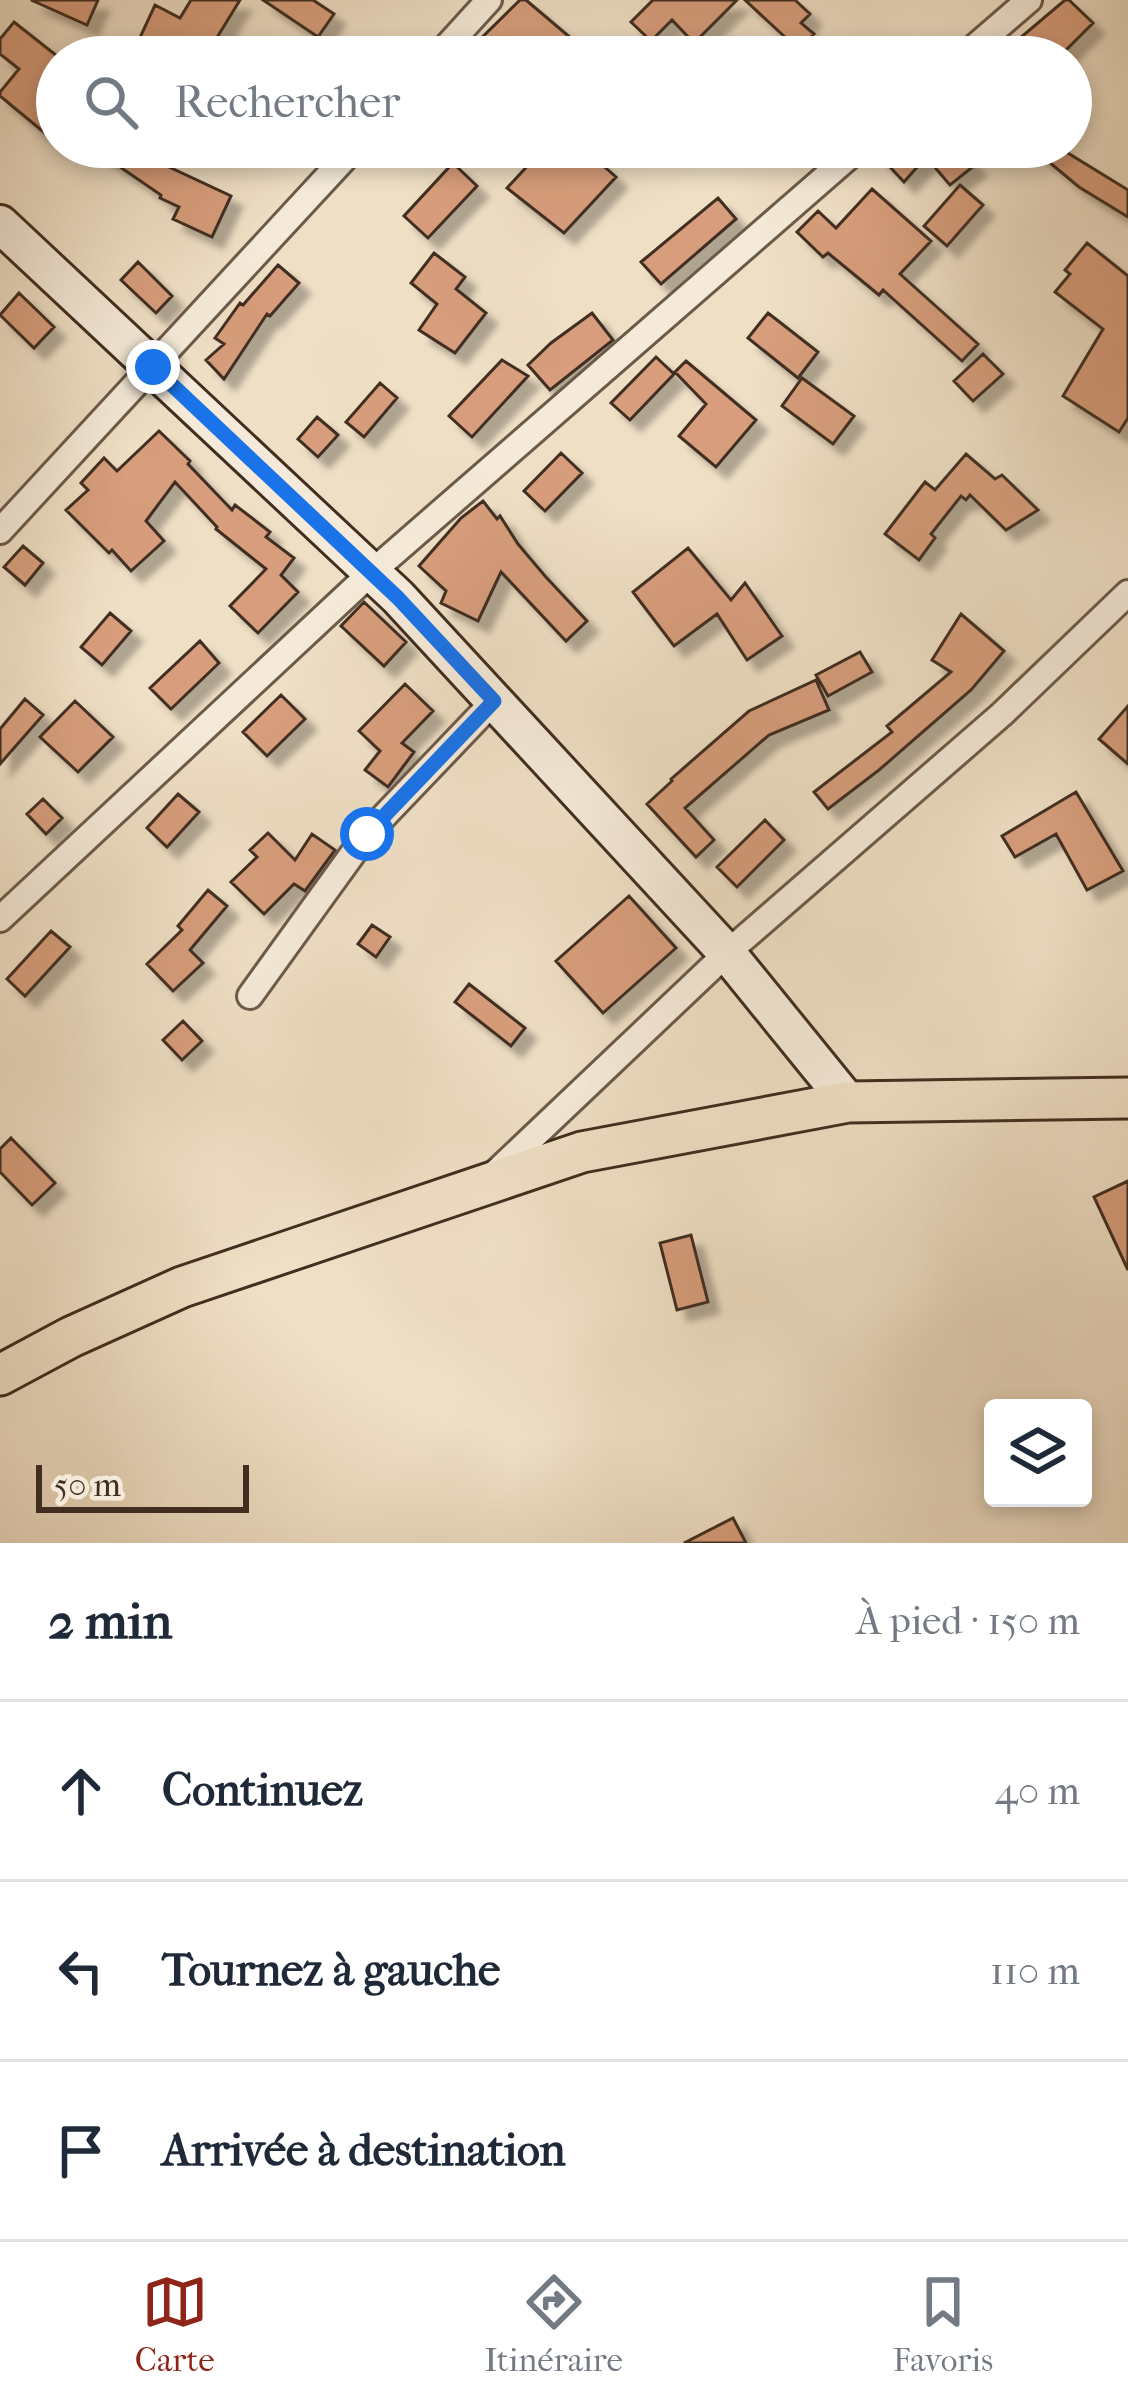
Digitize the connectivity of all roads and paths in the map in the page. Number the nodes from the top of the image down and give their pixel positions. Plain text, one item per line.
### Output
1 (489, 0) edge
2 (1028, 0) edge
3 (456, 36) edge
4 (987, 36) edge
5 (336, 168) edge
6 (836, 168) edge
7 (0, 224) edge
8 (153, 367) junction
9 (0, 531) edge
10 (371, 572) junction
11 (1128, 593) edge
12 (494, 701) junction
13 (0, 919) edge
14 (727, 953) junction
15 (250, 996) dead end
16 (1128, 1098) edge
17 (848, 1102) junction
18 (479, 1187) junction
19 (0, 1375) edge

1 - 3 street
2 - 4 street
5 - 8 street
6 - 10 street
7 - 8 street
8 - 9 street
8 - 10 street
10 - 12 street
10 - 13 street
11 - 14 street
12 - 14 street
12 - 15 street
14 - 17 street
14 - 18 street
16 - 17 main road
17 - 18 main road
18 - 19 main road

